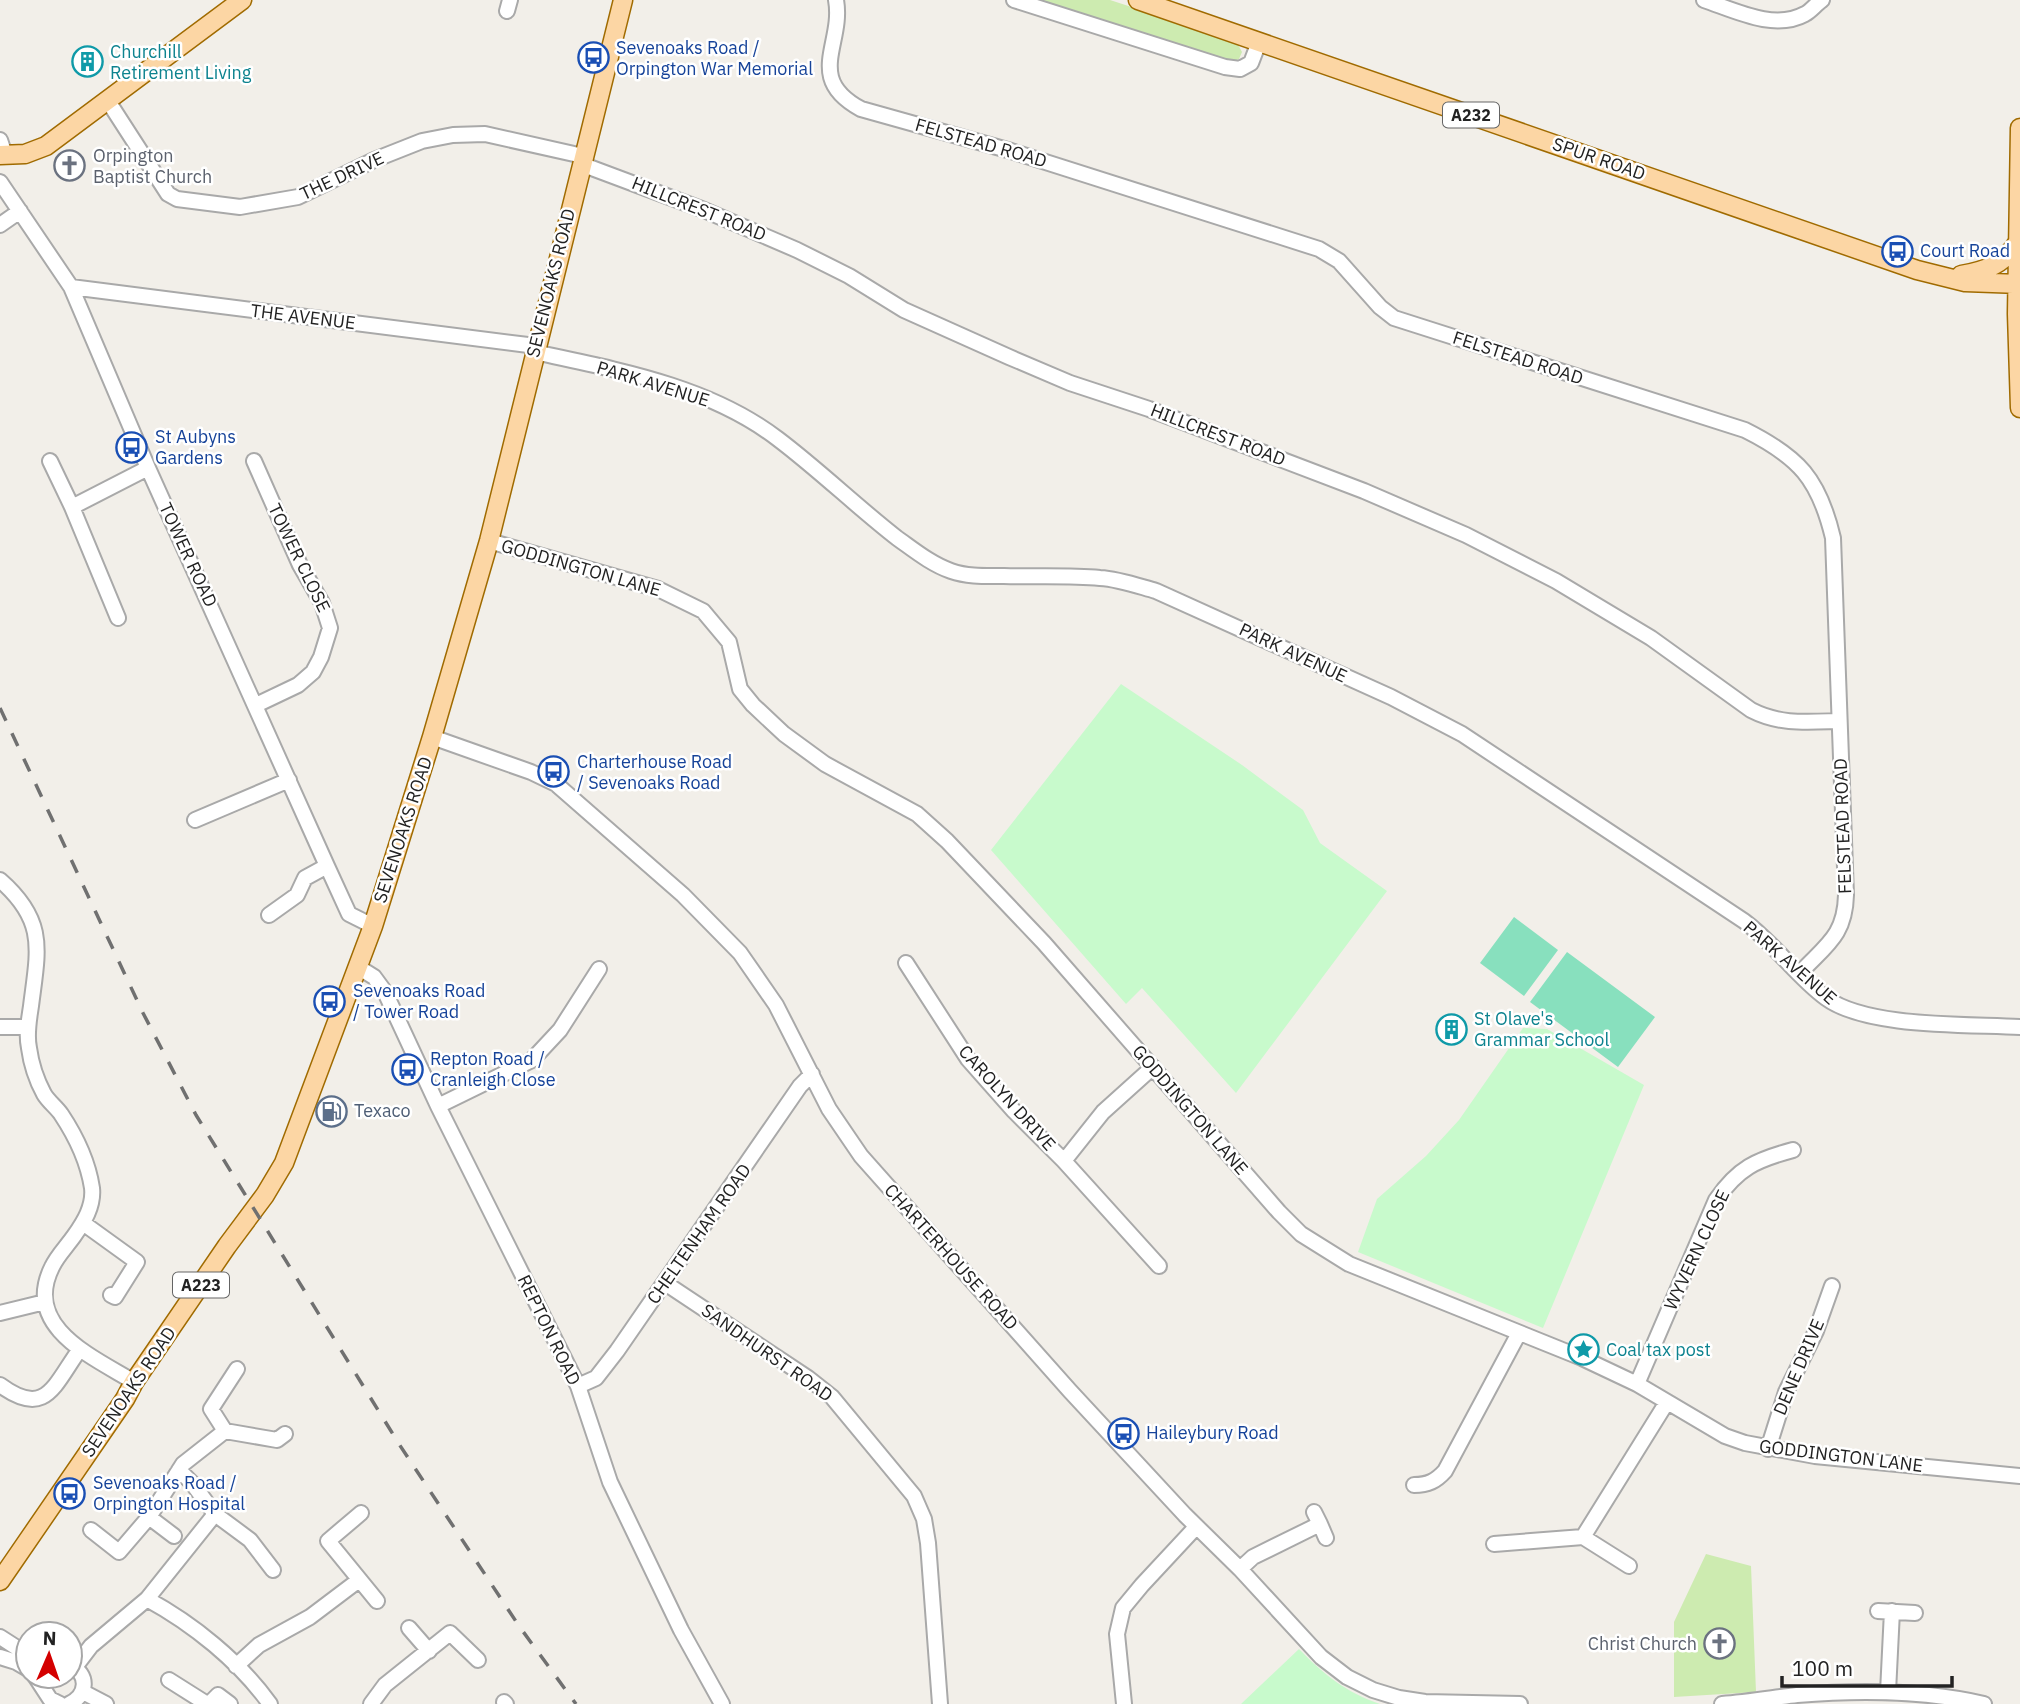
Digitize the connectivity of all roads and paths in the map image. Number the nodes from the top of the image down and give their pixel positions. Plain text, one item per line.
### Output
1 (242, 0) edge
2 (623, 0) edge
3 (836, 0) edge
4 (1014, 0) edge
5 (1138, 0) edge
6 (1704, 0) edge
7 (1822, 0) edge
8 (1259, 43) junction
9 (108, 101) junction
10 (2020, 128) edge
11 (2, 150) edge
12 (582, 160) junction
13 (0, 182) edge
14 (2019, 204) edge
15 (20, 211) junction
16 (0, 225) edge
17 (2018, 242) junction
18 (1940, 277) junction
19 (2019, 284) edge
20 (71, 287) junction
21 (535, 349) junction
22 (2020, 408) edge
23 (50, 461) dead end
24 (254, 461) dead end
25 (148, 468) junction
26 (72, 507) junction
27 (489, 541) junction
28 (118, 618) dead end
29 (256, 705) junction
30 (1839, 721) junction
31 (432, 737) junction
32 (289, 780) junction
33 (195, 820) dead end
34 (327, 866) junction
35 (0, 880) edge
36 (269, 915) dead end
37 (373, 926) junction
38 (906, 963) dead end
39 (358, 967) junction
40 (599, 969) dead end
41 (1800, 973) junction
42 (0, 1027) edge
43 (28, 1027) junction
44 (2020, 1027) edge
45 (1153, 1067) junction
46 (812, 1074) junction
47 (438, 1106) junction
48 (1793, 1150) dead end
49 (1064, 1161) junction
50 (83, 1223) junction
51 (1159, 1266) dead end
52 (665, 1283) junction
53 (1832, 1286) dead end
54 (111, 1295) dead end
55 (45, 1302) junction
56 (0, 1313) edge
57 (1519, 1333) junction
58 (80, 1349) junction
59 (237, 1369) dead end
60 (134, 1382) junction
61 (1637, 1384) junction
62 (0, 1385) edge
63 (578, 1386) junction
64 (1667, 1402) junction
65 (225, 1431) junction
66 (285, 1434) dead end
67 (1768, 1448) junction
68 (179, 1469) junction
69 (2020, 1476) edge
70 (1414, 1485) dead end
71 (361, 1513) dead end
72 (215, 1514) junction
73 (149, 1517) junction
74 (1320, 1525) dead end
75 (1196, 1527) junction
76 (91, 1530) dead end
77 (174, 1536) dead end
78 (1583, 1537) junction
79 (1494, 1545) dead end
80 (1629, 1566) dead end
81 (1240, 1569) junction
82 (274, 1570) dead end
83 (359, 1580) junction
84 (0, 1581) edge
85 (147, 1599) junction
86 (377, 1601) dead end
87 (1915, 1613) dead end
88 (410, 1629) dead end
89 (429, 1651) junction
90 (84, 1653) edge
91 (478, 1660) dead end
92 (236, 1666) junction
93 (169, 1680) dead end
94 (83, 1692) joint
95 (1888, 1692) junction
96 (1915, 1699) edge
97 (1425, 1703) edge
98 (1739, 1703) edge
99 (69, 1704) edge
100 (106, 1704) edge
101 (208, 1704) edge
102 (230, 1704) edge
103 (270, 1704) edge
104 (371, 1704) edge
105 (722, 1704) edge
106 (940, 1704) edge
107 (1124, 1704) edge
108 (1520, 1704) edge
109 (1722, 1704) edge
110 (1984, 1704) edge

1 - 9 main road
2 - 12 main road, SEVENOAKS ROAD
3 - 30 street, FELSTEAD ROAD
4 - 8 street
5 - 8 main road, SPUR ROAD / A232
6 - 7 street
8 - 18 main road, SPUR ROAD / A232
9 - 11 main road
9 - 12 street, THE DRIVE
10 - 14 main road
12 - 21 main road, SEVENOAKS ROAD
12 - 30 street, HILLCREST ROAD
13 - 15 street, TOWER ROAD
14 - 17 main road
15 - 16 street
15 - 20 street, TOWER ROAD
17 - 18 main road
17 - 19 main road
18 - 19 main road, SPUR ROAD
19 - 22 main road
20 - 21 street, THE AVENUE
20 - 25 street, TOWER ROAD
21 - 27 main road, SEVENOAKS ROAD
21 - 41 street, PARK AVENUE
23 - 26 street
24 - 29 street, TOWER CLOSE
25 - 26 street
25 - 29 street, TOWER ROAD
26 - 28 street
27 - 31 main road, SEVENOAKS ROAD
27 - 45 street, GODDINGTON LANE
29 - 32 street, TOWER ROAD
30 - 41 street, FELSTEAD ROAD
31 - 37 main road, SEVENOAKS ROAD
31 - 46 street, CHARTERHOUSE ROAD
32 - 33 street
32 - 34 street, TOWER ROAD
34 - 36 street
34 - 37 street, TOWER ROAD
35 - 43 street
37 - 39 main road, SEVENOAKS ROAD
38 - 49 street, CAROLYN DRIVE
39 - 47 street, REPTON ROAD
39 - 60 main road, SEVENOAKS ROAD / A223
40 - 47 street
41 - 44 street, PARK AVENUE
42 - 43 street
43 - 50 street
45 - 49 street
45 - 57 street, GODDINGTON LANE
46 - 52 street, CHELTENHAM ROAD
46 - 75 street, CHARTERHOUSE ROAD
47 - 63 street, REPTON ROAD
48 - 61 street, WYVERN CLOSE
49 - 51 street, CAROLYN DRIVE
50 - 54 street
50 - 55 street
52 - 63 street, CHELTENHAM ROAD
52 - 106 street, SANDHURST ROAD
53 - 67 street, DENE DRIVE
55 - 56 street
55 - 58 street
57 - 61 street, GODDINGTON LANE
57 - 70 street
58 - 60 street
58 - 62 street
59 - 65 street
60 - 84 main road, SEVENOAKS ROAD / A223
61 - 64 street, GODDINGTON LANE
63 - 105 street, REPTON ROAD
64 - 67 street, GODDINGTON LANE
64 - 78 street
65 - 66 street
65 - 68 street
67 - 69 street, GODDINGTON LANE
68 - 72 street
68 - 73 street
71 - 83 street
72 - 82 street
72 - 85 street
73 - 76 street
73 - 77 street
74 - 81 street
75 - 81 street, CHARTERHOUSE ROAD
75 - 107 street
78 - 79 street
78 - 80 street
81 - 97 street, CHARTERHOUSE ROAD
83 - 86 street
83 - 92 street
85 - 90 street
85 - 92 street
87 - 95 street
88 - 89 street
89 - 91 street
89 - 104 street
92 - 103 street
93 - 101 street
94 - 99 street
94 - 100 street
95 - 96 street
95 - 98 street
96 - 110 street
97 - 108 street, CHARTERHOUSE ROAD
98 - 109 street
101 - 102 street

